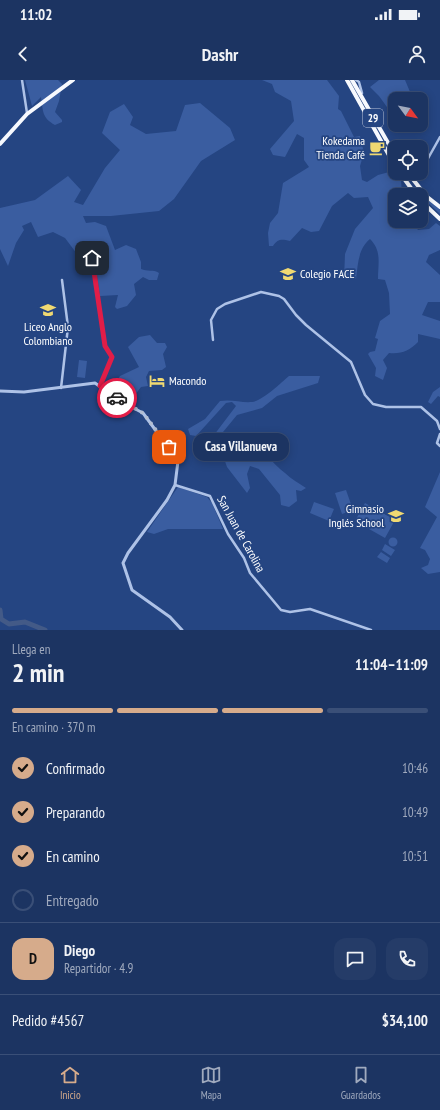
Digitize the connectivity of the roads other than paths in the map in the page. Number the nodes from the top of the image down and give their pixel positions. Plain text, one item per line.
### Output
1 (22, 80) edge
2 (74, 80) edge
3 (348, 80) edge
4 (352, 80) edge
5 (356, 80) edge
6 (364, 102) junction
7 (28, 114) junction
8 (440, 137) edge
9 (388, 143) edge
10 (0, 144) edge
11 (388, 155) edge
12 (428, 158) edge
13 (413, 180) edge
14 (440, 207) edge
15 (428, 208) edge
16 (440, 219) edge
17 (92, 258) dead end
18 (62, 280) dead end
19 (213, 340) dead end
20 (100, 386) junction
21 (61, 388) junction
22 (0, 391) edge
23 (440, 428) edge
24 (440, 434) edge
25 (440, 446) edge
26 (175, 485) junction
27 (182, 630) edge
28 (371, 630) edge

1 - 7 street
2 - 7 highway
3 - 11 highway, 29
4 - 6 highway, 29
5 - 6 street
6 - 9 highway, 29
7 - 10 highway
8 - 12 street
13 - 14 highway
15 - 16 highway
17 - 20 street
18 - 21 street
19 - 23 street
20 - 21 street
20 - 26 street
21 - 22 street
24 - 25 street
26 - 27 street
26 - 28 street, San Juan de Carolina

